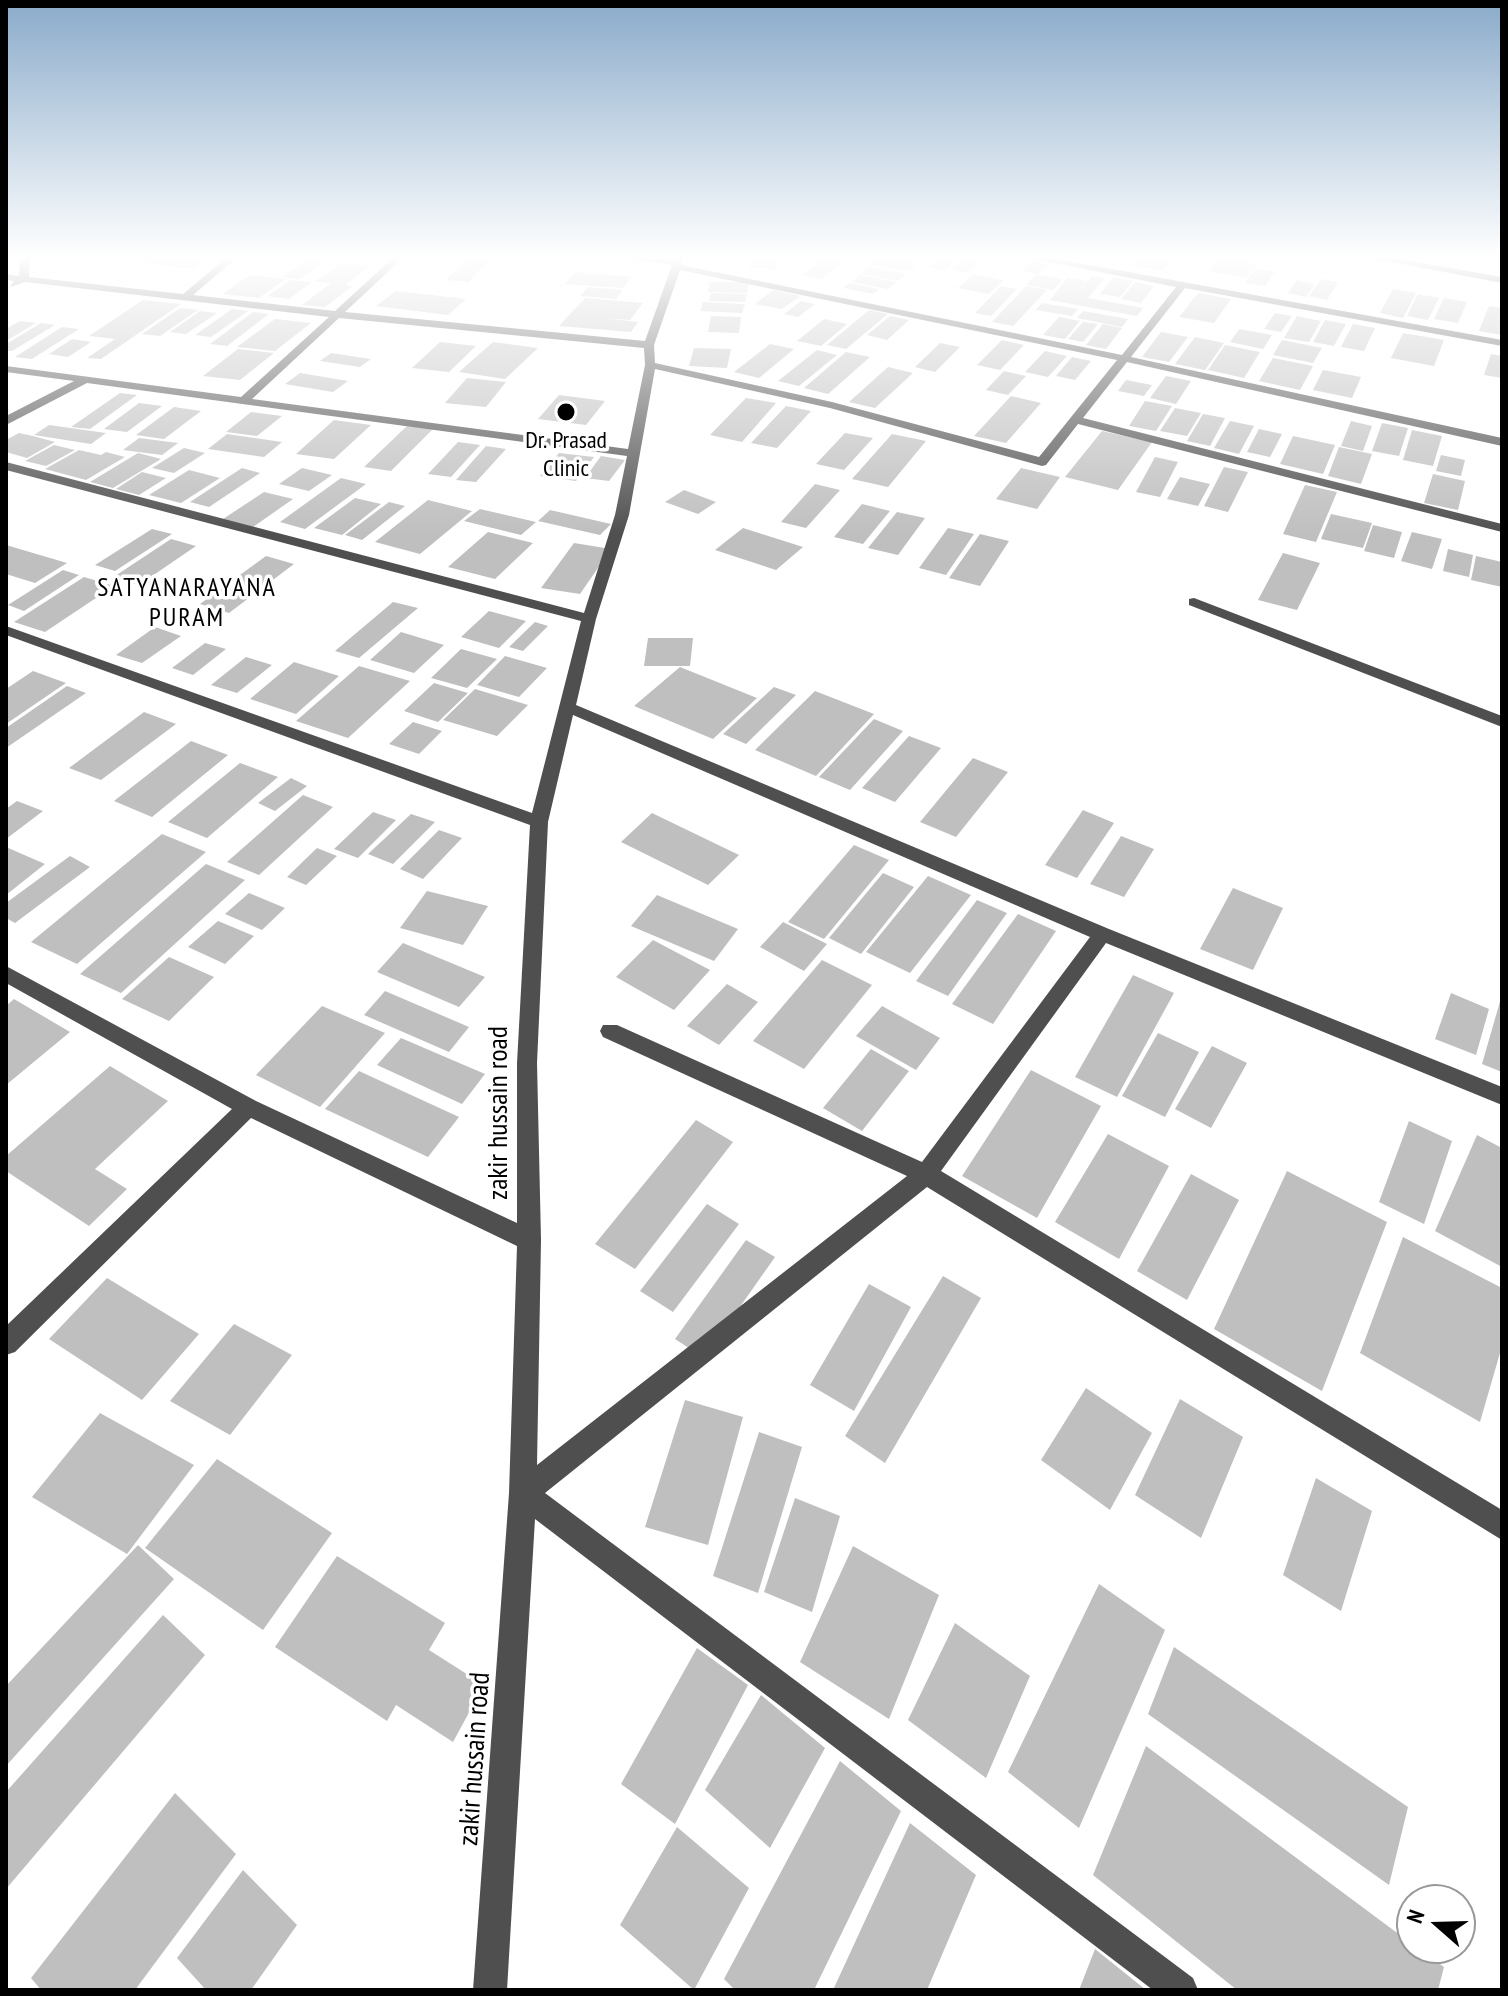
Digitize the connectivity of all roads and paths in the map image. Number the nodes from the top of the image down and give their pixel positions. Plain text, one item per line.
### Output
1 (303, 348) edge
2 (597, 348) edge
3 (652, 348) edge
4 (1077, 348) edge
5 (1131, 348) edge
6 (650, 355) junction
7 (1123, 358) junction
8 (6, 369) edge
9 (83, 381) junction
10 (241, 403) junction
11 (1075, 420) junction
12 (6, 421) edge
13 (1502, 442) edge
14 (631, 453) junction
15 (6, 466) edge
16 (1502, 528) edge
17 (1194, 602) dead end
18 (589, 619) junction
19 (6, 630) edge
20 (570, 708) junction
21 (1502, 722) edge
22 (539, 822) junction
23 (1102, 934) junction
24 (6, 974) edge
25 (610, 1031) dead end
26 (1502, 1096) edge
27 (248, 1107) junction
28 (926, 1174) junction
29 (529, 1240) junction
30 (6, 1343) edge
31 (523, 1493) junction
32 (1502, 1526) edge
33 (490, 1990) edge
34 (1181, 1990) edge

1 - 10 street
2 - 6 street
3 - 6 street, zakir hussain road
4 - 7 street
5 - 7 street
6 - 11 street
6 - 14 street, zakir hussain road
7 - 11 street
7 - 13 street
8 - 9 street
9 - 10 street
9 - 12 street
10 - 14 street
11 - 16 street
14 - 18 street, zakir hussain road
15 - 18 street
17 - 21 street
18 - 20 street, zakir hussain road
19 - 22 street
20 - 22 street, zakir hussain road
20 - 23 street
22 - 29 street, zakir hussain road
23 - 26 street
23 - 28 street
24 - 27 street
25 - 28 street
27 - 29 street
27 - 30 street
28 - 31 street
28 - 32 street
29 - 31 street, zakir hussain road
31 - 33 street, zakir hussain road
31 - 34 street

